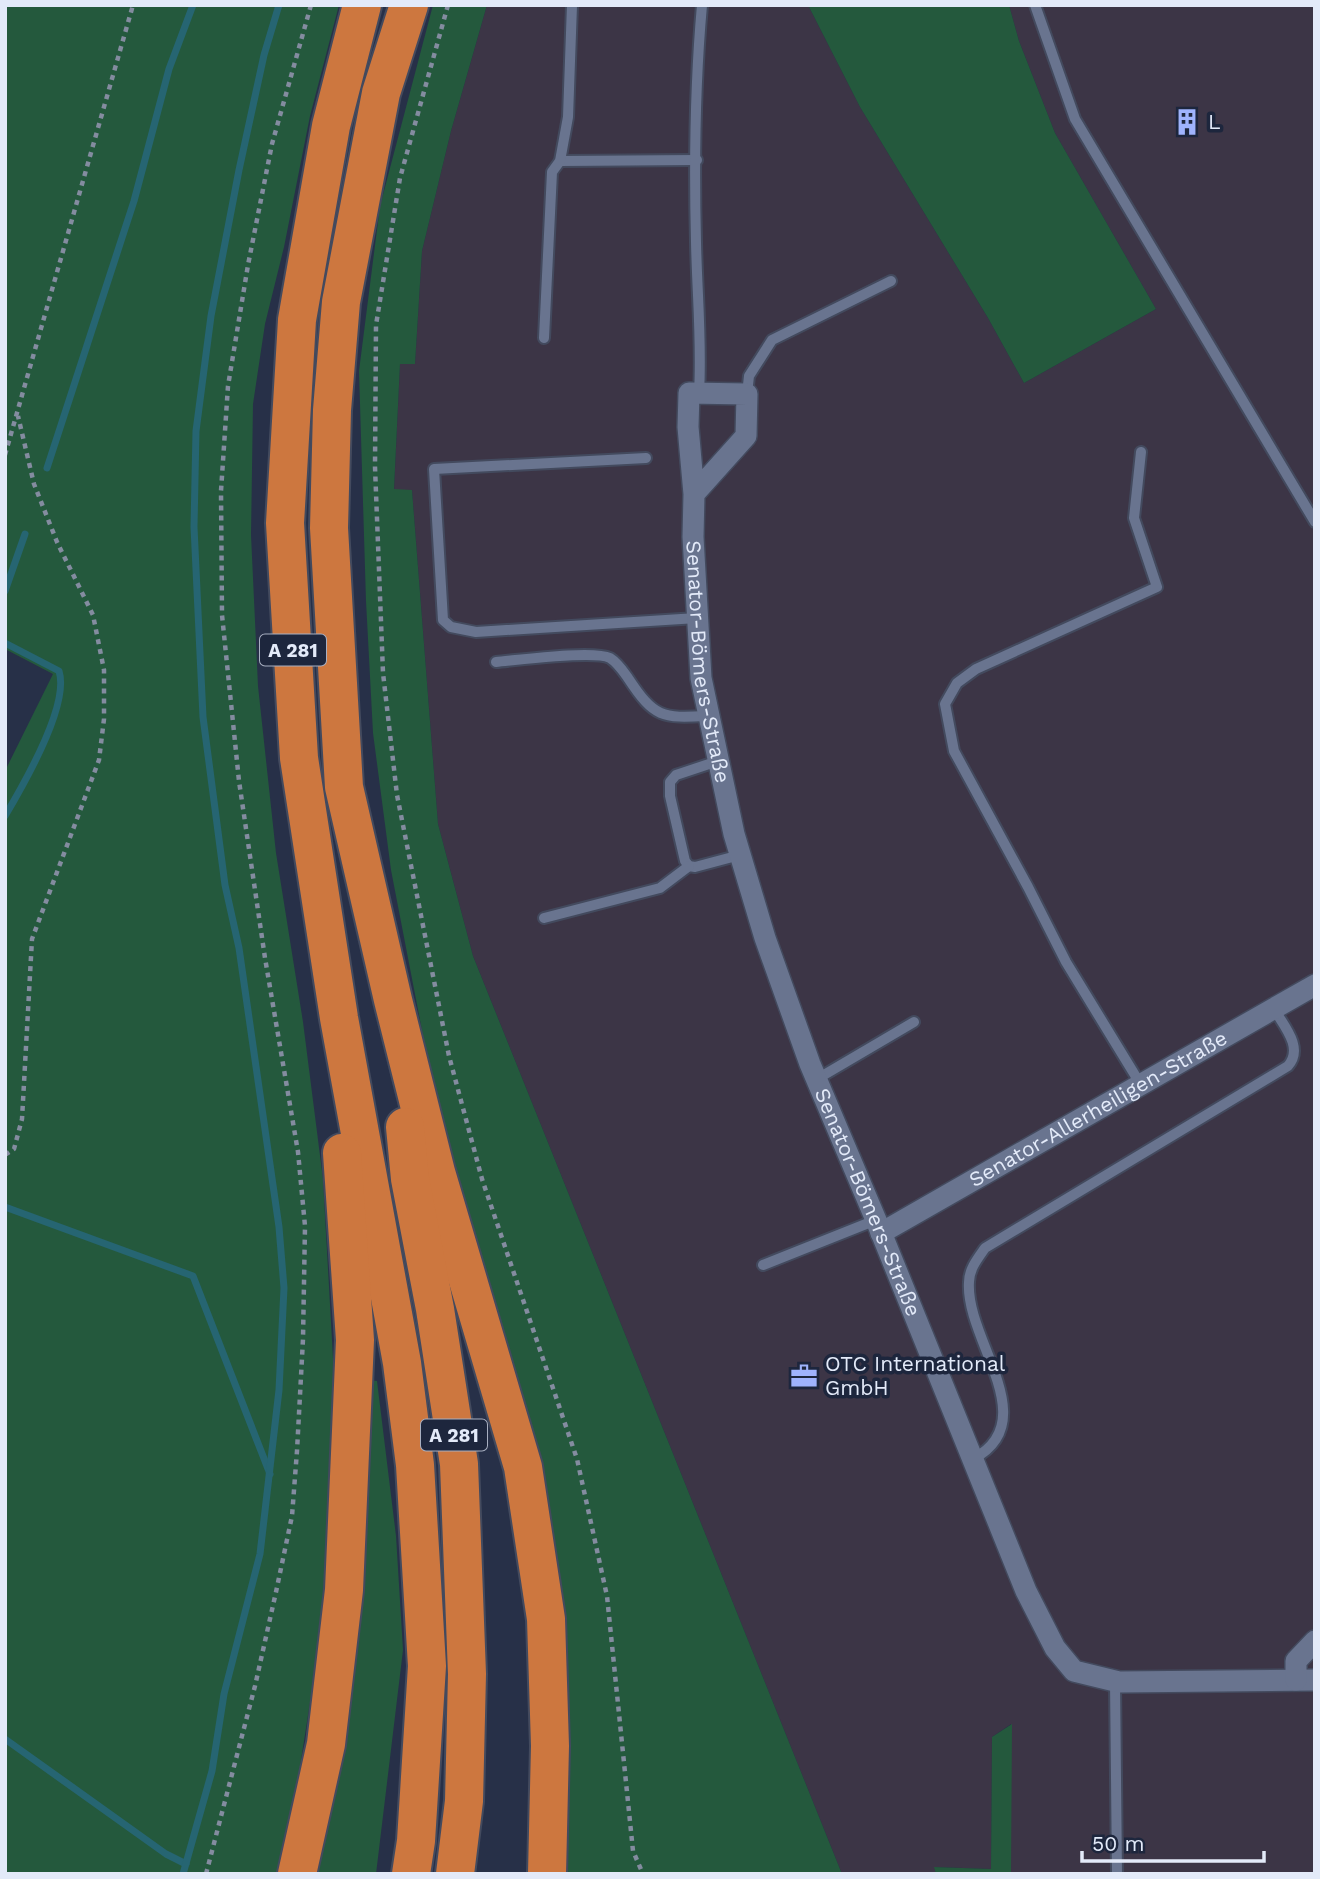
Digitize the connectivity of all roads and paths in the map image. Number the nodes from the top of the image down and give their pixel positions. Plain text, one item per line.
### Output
1 (133, 5) edge
2 (311, 5) edge
3 (362, 5) edge
4 (410, 5) edge
5 (448, 5) edge
6 (572, 5) edge
7 (702, 5) edge
8 (1035, 5) edge
9 (697, 160) junction
10 (560, 161) junction
11 (891, 281) dead end
12 (544, 338) dead end
13 (699, 393) junction
14 (747, 394) junction
15 (18, 416) junction
16 (1142, 452) dead end
17 (5, 455) edge
18 (646, 458) dead end
19 (694, 494) junction
20 (1315, 522) edge
21 (698, 618) junction
22 (496, 662) dead end
23 (709, 716) junction
24 (718, 761) junction
25 (740, 856) junction
26 (689, 866) junction
27 (544, 918) dead end
28 (1315, 985) edge
29 (393, 1000) junction
30 (1274, 1009) junction
31 (339, 1018) junction
32 (914, 1022) dead end
33 (817, 1079) junction
34 (1141, 1085) junction
35 (5, 1155) edge
36 (879, 1226) junction
37 (763, 1265) dead end
38 (973, 1460) junction
39 (1315, 1642) edge
40 (1305, 1680) edge
41 (1115, 1681) junction
42 (206, 1874) edge
43 (297, 1874) edge
44 (411, 1874) edge
45 (455, 1874) edge
46 (547, 1874) edge
47 (643, 1874) edge
48 (1118, 1874) edge

1 - 15 path
2 - 42 path
3 - 31 highway, A 281
4 - 29 highway, A 281
5 - 47 path
6 - 10 lane
7 - 9 lane
8 - 20 lane
9 - 10 lane
9 - 13 lane
10 - 12 lane
11 - 14 lane
13 - 14 street
13 - 19 street, Senator-Bömers-Straße
14 - 19 street
15 - 17 path
15 - 35 path
16 - 34 lane
18 - 21 lane
19 - 21 street, Senator-Bömers-Straße
21 - 23 street, Senator-Bömers-Straße
22 - 23 lane
23 - 24 street, Senator-Bömers-Straße
24 - 25 street, Senator-Bömers-Straße
24 - 26 lane
25 - 26 lane
25 - 33 street, Senator-Bömers-Straße
26 - 27 lane
28 - 30 street, Senator-Allerheiligen-Straße
29 - 45 highway, A 281
29 - 46 highway
30 - 34 street, Senator-Allerheiligen-Straße
30 - 38 lane
31 - 43 highway
31 - 44 highway, A 281
32 - 33 lane
33 - 36 street, Senator-Bömers-Straße
34 - 36 street, Senator-Allerheiligen-Straße
36 - 37 lane
36 - 38 street, Senator-Bömers-Straße
38 - 41 street, Senator-Bömers-Straße
39 - 40 street, Senator-Bömers-Straße
40 - 41 street, Senator-Bömers-Straße
41 - 48 lane

